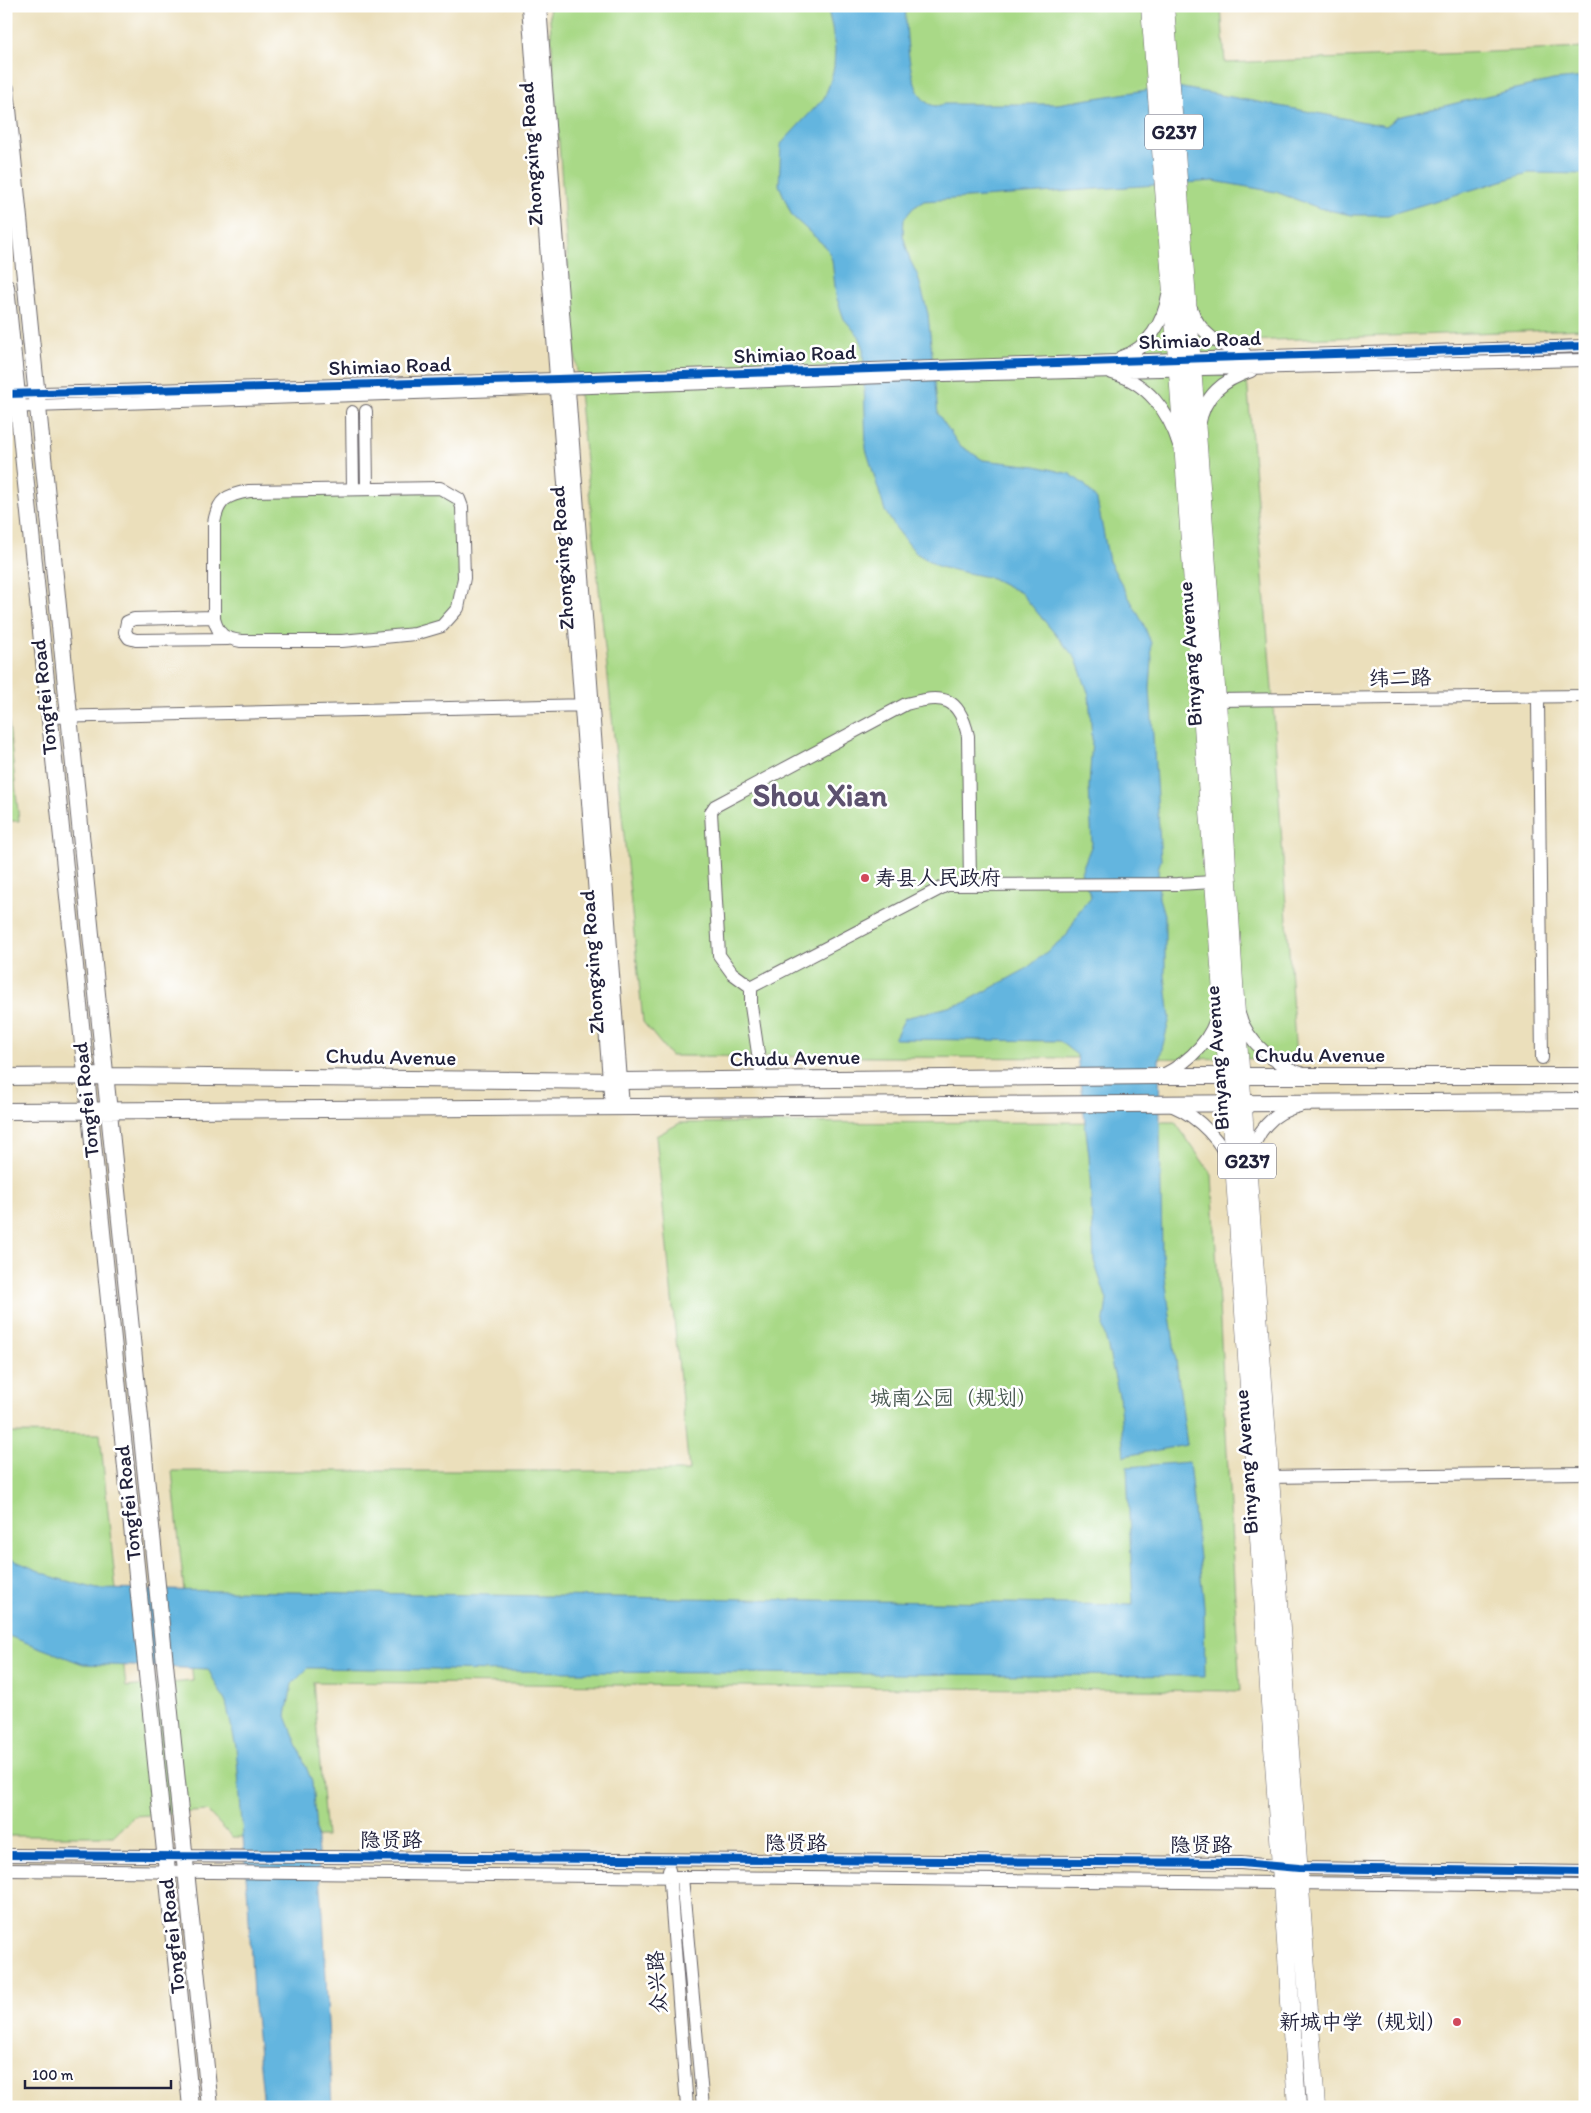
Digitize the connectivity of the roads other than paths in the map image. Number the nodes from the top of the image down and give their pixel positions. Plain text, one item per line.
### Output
1 (528, 6) edge
2 (540, 6) edge
3 (1150, 6) edge
4 (1165, 6) edge
5 (1161, 51) junction
6 (6, 89) edge
7 (1178, 281) junction
8 (6, 286) edge
9 (1585, 346) edge
10 (1585, 360) edge
11 (1268, 361) junction
12 (1184, 363) junction
13 (1105, 366) junction
14 (562, 386) junction
15 (37, 399) junction
16 (12, 400) edge
17 (366, 411) dead end
18 (352, 412) dead end
19 (1190, 455) junction
20 (353, 489) junction
21 (367, 489) junction
22 (214, 617) junction
23 (228, 638) junction
24 (1585, 696) edge
25 (1217, 700) junction
26 (1538, 702) dead end
27 (587, 705) junction
28 (67, 716) junction
29 (49, 717) junction
30 (1213, 882) junction
31 (970, 885) junction
32 (751, 987) junction
33 (1228, 998) junction
34 (1542, 1058) dead end
35 (86, 1076) junction
36 (104, 1076) junction
37 (1160, 1076) junction
38 (1312, 1076) junction
39 (1466, 1076) junction
40 (1535, 1076) junction
41 (1585, 1076) edge
42 (6, 1077) edge
43 (1234, 1077) junction
44 (762, 1080) junction
45 (621, 1081) junction
46 (1535, 1101) junction
47 (1585, 1101) edge
48 (1467, 1102) junction
49 (1315, 1103) junction
50 (1166, 1104) junction
51 (1236, 1104) junction
52 (617, 1107) junction
53 (6, 1110) edge
54 (90, 1110) junction
55 (108, 1110) junction
56 (1242, 1176) junction
57 (1585, 1473) edge
58 (1262, 1477) junction
59 (6, 1855) edge
60 (668, 1857) junction
61 (167, 1864) junction
62 (186, 1864) junction
63 (6, 1870) edge
64 (1585, 1872) edge
65 (1281, 1875) junction
66 (1299, 1875) junction
67 (676, 1878) junction
68 (1585, 1886) edge
69 (191, 2107) edge
70 (210, 2107) edge
71 (687, 2107) edge
72 (703, 2107) edge
73 (1297, 2107) edge
74 (1316, 2107) edge

1 - 14 street, Zhongxing Road
2 - 14 street, Zhongxing Road
3 - 5 highway, Binyang Avenue / G237
4 - 5 highway, Binyang Avenue / G237
5 - 7 highway, Binyang Avenue / G237
6 - 15 main road, Tongfei Road
7 - 11 street
7 - 12 highway, Binyang Avenue / G237
7 - 13 street
8 - 16 main road, Tongfei Road
9 - 11 street, Shimiao Road
10 - 11 street, Shimiao Road
11 - 12 street, Shimiao Road
11 - 19 street
12 - 13 street, Shimiao Road
12 - 19 highway, Binyang Avenue / G237
13 - 14 street, Shimiao Road
13 - 19 street
14 - 15 street, Shimiao Road
14 - 27 street, Zhongxing Road
15 - 16 street, Shimiao Road
15 - 28 main road, Tongfei Road
16 - 29 main road, Tongfei Road
17 - 21 street
18 - 20 street
19 - 25 highway, Binyang Avenue / G237
19 - 30 highway, Binyang Avenue / G237
20 - 21 street
20 - 22 street
21 - 23 street
22 - 23 street
22 - 23 street
24 - 25 street, 纬二路
25 - 33 highway, Binyang Avenue / G237
26 - 34 street
27 - 28 street
27 - 45 street, Zhongxing Road
27 - 52 street, Zhongxing Road
28 - 29 street
28 - 36 main road, Tongfei Road
29 - 35 main road, Tongfei Road
30 - 31 street
30 - 33 highway, Binyang Avenue / G237
31 - 32 street
31 - 32 street
32 - 44 street
33 - 37 street
33 - 38 street
33 - 43 highway, Binyang Avenue / G237
35 - 36 main road, Chudu Avenue
35 - 42 main road, Chudu Avenue
35 - 54 main road, Tongfei Road
36 - 45 main road, Chudu Avenue
36 - 55 main road, Tongfei Road
37 - 43 main road, Chudu Avenue
37 - 44 main road, Chudu Avenue
38 - 39 main road, Chudu Avenue
38 - 43 main road, Chudu Avenue
39 - 40 main road, Chudu Avenue
39 - 48 main road
40 - 41 main road, Chudu Avenue
40 - 46 main road
43 - 51 highway, Binyang Avenue / G237
44 - 45 main road, Chudu Avenue
45 - 52 street, Zhongxing Road
46 - 47 main road
46 - 48 main road
48 - 49 main road
49 - 51 main road
49 - 56 street
50 - 51 main road
50 - 52 main road
50 - 56 street
51 - 56 highway, Binyang Avenue / G237
52 - 55 main road
53 - 54 main road
54 - 55 main road
54 - 61 main road, Tongfei Road
55 - 62 main road, Tongfei Road
56 - 58 highway, Binyang Avenue / G237
57 - 58 street
58 - 65 highway, Binyang Avenue / G237
58 - 66 highway, Binyang Avenue / G237
59 - 61 street, 隐贤路
60 - 62 street, 隐贤路
60 - 65 street, 隐贤路
60 - 67 street, 众兴路
61 - 62 street, 隐贤路
61 - 63 street, 隐贤路
61 - 69 main road, Tongfei Road
62 - 67 street, 隐贤路
62 - 70 main road, Tongfei Road
64 - 66 street, 隐贤路
65 - 66 street, 隐贤路
65 - 67 street, 隐贤路
65 - 73 highway, Binyang Avenue / G237
66 - 68 street, 隐贤路
66 - 74 highway, Binyang Avenue / G237
67 - 71 street, 众兴路
67 - 72 street, 众兴路

